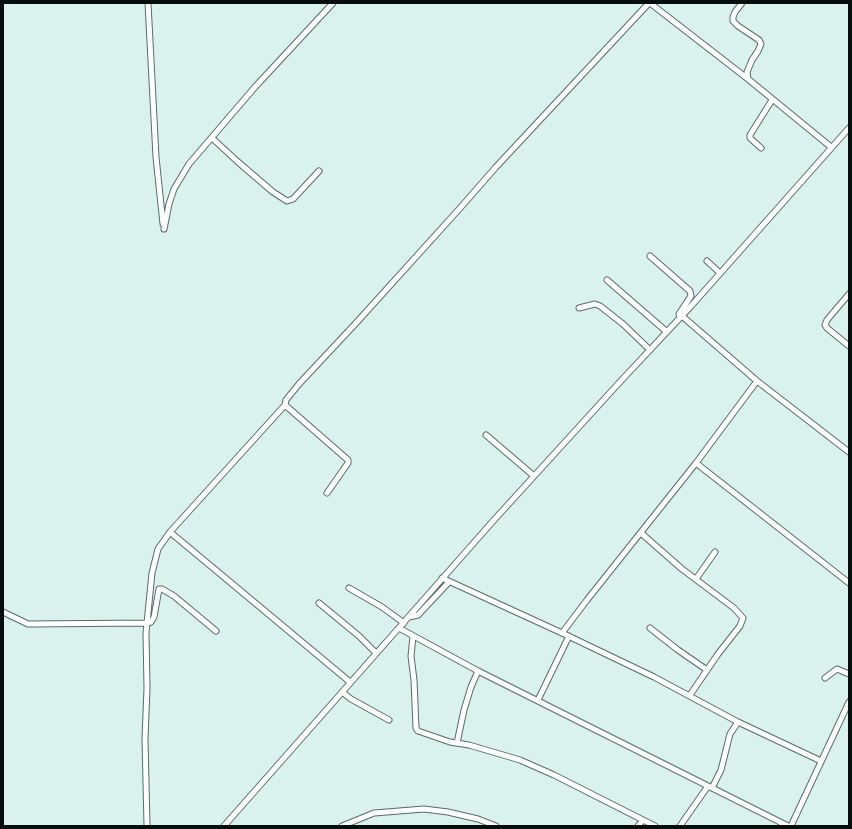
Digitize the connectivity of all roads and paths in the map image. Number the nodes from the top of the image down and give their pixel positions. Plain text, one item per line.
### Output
1 (148, 3) edge
2 (333, 3) edge
3 (650, 3) edge
4 (742, 3) edge
5 (748, 79) junction
6 (772, 100) junction
7 (849, 128) edge
8 (212, 138) junction
9 (831, 147) junction
10 (761, 148) dead end
11 (319, 171) dead end
12 (650, 256) dead end
13 (707, 261) dead end
14 (720, 273) junction
15 (607, 280) dead end
16 (849, 294) edge
17 (579, 308) dead end
18 (681, 317) junction
19 (667, 332) junction
20 (849, 346) edge
21 (650, 350) junction
22 (757, 381) junction
23 (285, 405) junction
24 (486, 435) dead end
25 (849, 452) edge
26 (696, 463) junction
27 (534, 476) junction
28 (327, 493) dead end
29 (170, 532) junction
30 (641, 533) junction
31 (715, 552) dead end
32 (442, 578) junction
33 (696, 580) junction
34 (449, 582) junction
35 (849, 583) edge
36 (349, 588) dead end
37 (319, 603) dead end
38 (3, 612) edge
39 (409, 617) junction
40 (147, 623) junction
41 (404, 623) junction
42 (399, 628) junction
43 (650, 628) dead end
44 (216, 631) dead end
45 (562, 633) junction
46 (413, 636) junction
47 (569, 636) junction
48 (376, 653) junction
49 (707, 670) junction
50 (478, 671) junction
51 (849, 674) edge
52 (825, 678) dead end
53 (350, 682) junction
54 (342, 692) junction
55 (690, 696) junction
56 (538, 700) junction
57 (849, 702) edge
58 (389, 720) dead end
59 (738, 722) junction
60 (457, 743) junction
61 (821, 760) junction
62 (710, 787) junction
63 (643, 820) junction
64 (147, 826) edge
65 (224, 826) edge
66 (342, 826) edge
67 (496, 826) edge
68 (638, 826) edge
69 (654, 826) edge
70 (680, 826) edge
71 (788, 826) edge
72 (791, 826) edge

1 - 8 street
2 - 8 street
3 - 5 street
3 - 23 street
4 - 5 street
5 - 6 street
6 - 9 street
6 - 10 street
7 - 9 street
8 - 11 street
9 - 14 street
12 - 18 street
13 - 14 street
14 - 18 street
15 - 19 street
16 - 20 street
17 - 21 street
18 - 19 street
18 - 22 street
19 - 21 street
21 - 27 street
22 - 25 street
22 - 26 street
23 - 28 street
23 - 29 street
24 - 27 street
26 - 30 street
26 - 35 street
27 - 32 street
29 - 40 street
29 - 53 street
30 - 33 street
30 - 45 street
31 - 33 street
32 - 34 street
32 - 39 street
33 - 49 street
34 - 39 street
34 - 45 street
36 - 41 street
37 - 48 street
38 - 40 street
39 - 41 street
40 - 44 street
40 - 64 street
41 - 42 street
42 - 46 street
42 - 48 street
43 - 49 street
45 - 47 street
46 - 50 street
46 - 60 street
47 - 55 street
47 - 56 street
48 - 53 street
49 - 55 street
50 - 56 street
50 - 60 street
51 - 52 street
53 - 54 street
54 - 58 street
54 - 65 street
55 - 59 street
56 - 62 street
57 - 61 street
59 - 61 street
59 - 62 street
60 - 63 street
61 - 72 street
62 - 70 street
62 - 71 street
63 - 68 street
63 - 69 street
66 - 67 street

